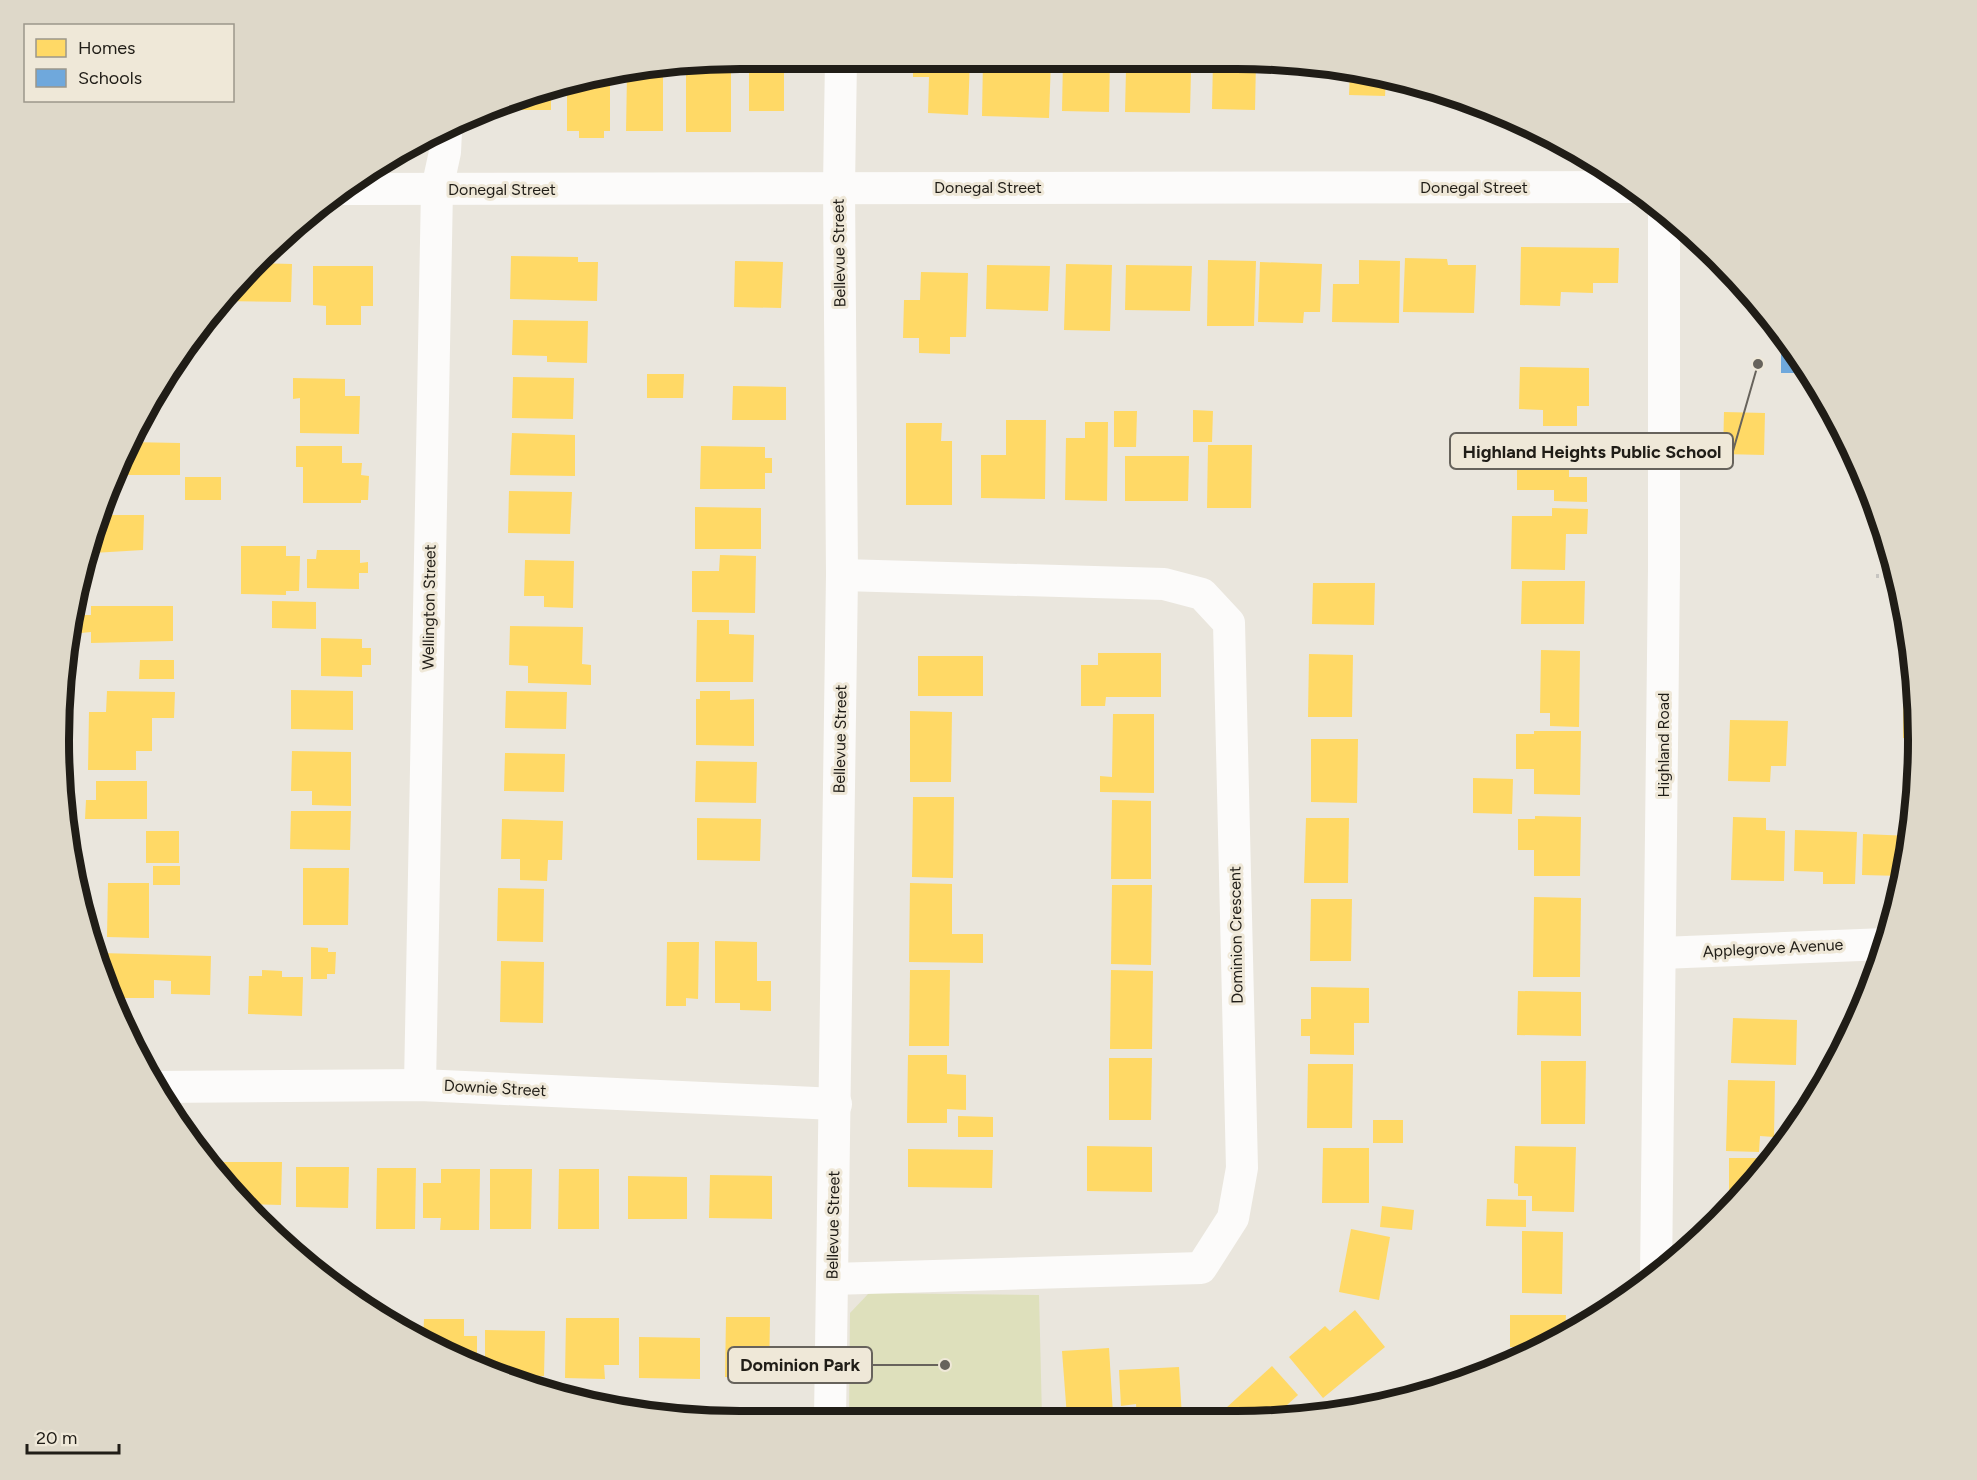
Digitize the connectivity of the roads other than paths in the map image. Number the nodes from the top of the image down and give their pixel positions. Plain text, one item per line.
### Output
1 (841, 69) edge
2 (446, 137) edge
3 (839, 187) junction
4 (1617, 187) edge
5 (358, 189) edge
6 (437, 189) junction
7 (1664, 224) edge
8 (842, 575) junction
9 (1876, 944) edge
10 (1661, 953) junction
11 (420, 1085) junction
12 (166, 1087) edge
13 (836, 1104) junction
14 (1656, 1263) edge
15 (832, 1279) junction
16 (830, 1411) edge

1 - 3 street, Bellevue Street
2 - 6 street, Wellington Street
3 - 4 street, Donegal Street
3 - 6 street, Donegal Street
3 - 8 street, Bellevue Street
5 - 6 street, Donegal Street
6 - 11 street, Wellington Street
7 - 10 street, Highland Road
8 - 13 street, Bellevue Street
8 - 15 street, Dominion Crescent
9 - 10 street, Applegrove Avenue
10 - 14 street, Highland Road
11 - 12 street, Downie Street
11 - 13 street, Downie Street
13 - 15 street, Bellevue Street
15 - 16 street, Bellevue Street

